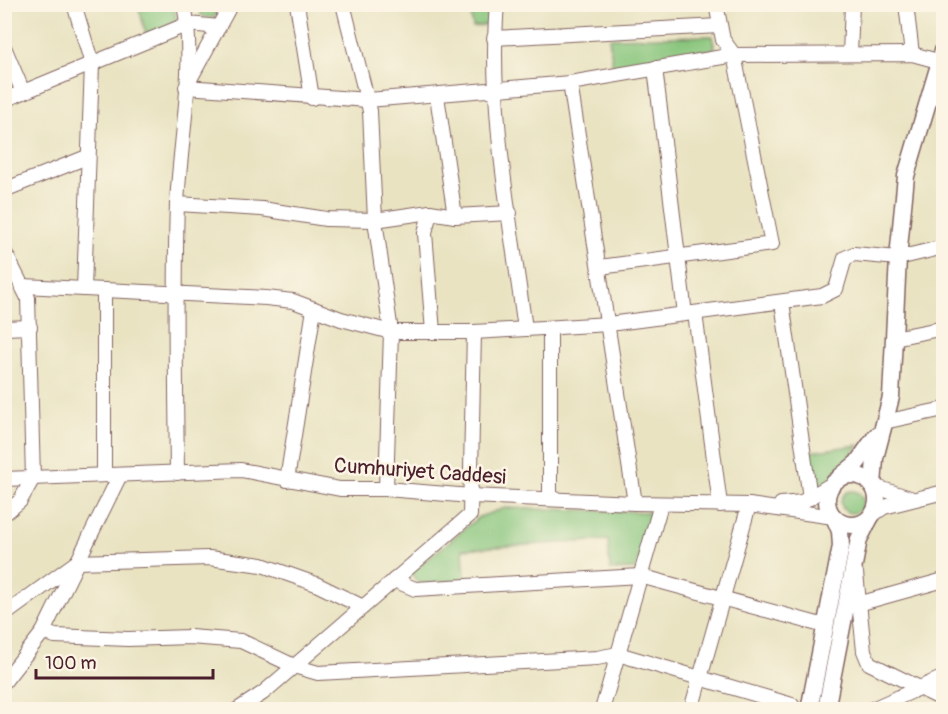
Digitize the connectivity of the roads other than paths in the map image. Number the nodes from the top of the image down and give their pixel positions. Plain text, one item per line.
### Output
1 (74, 4) edge
2 (184, 4) edge
3 (231, 4) edge
4 (297, 4) edge
5 (343, 4) edge
6 (497, 4) edge
7 (716, 4) edge
8 (852, 4) edge
9 (906, 4) edge
10 (188, 24) junction
11 (719, 26) junction
12 (219, 27) junction
13 (494, 38) junction
14 (4, 47) edge
15 (850, 54) junction
16 (912, 54) junction
17 (734, 55) junction
18 (941, 55) edge
19 (92, 64) junction
20 (655, 68) junction
21 (570, 83) junction
22 (186, 87) junction
23 (496, 90) junction
24 (23, 92) junction
25 (437, 96) junction
26 (312, 98) junction
27 (4, 100) edge
28 (368, 100) junction
29 (87, 157) junction
30 (4, 190) edge
31 (177, 204) junction
32 (430, 213) junction
33 (510, 213) junction
34 (455, 216) junction
35 (375, 220) junction
36 (944, 247) edge
37 (4, 251) edge
38 (678, 256) junction
39 (898, 258) junction
40 (600, 267) junction
41 (23, 286) junction
42 (84, 289) junction
43 (104, 291) junction
44 (175, 292) junction
45 (782, 302) junction
46 (314, 309) junction
47 (690, 314) junction
48 (609, 324) junction
49 (30, 327) junction
50 (4, 328) edge
51 (550, 328) junction
52 (944, 328) edge
53 (525, 329) junction
54 (391, 332) junction
55 (433, 332) junction
56 (474, 332) junction
57 (894, 338) junction
58 (944, 409) edge
59 (884, 423) junction
60 (177, 473) junction
61 (104, 475) junction
62 (120, 475) junction
63 (33, 478) junction
64 (4, 479) edge
65 (287, 480) junction
66 (835, 482) junction
67 (873, 486) junction
68 (386, 489) junction
69 (944, 492) edge
70 (471, 496) junction
71 (810, 498) junction
72 (918, 498) junction
73 (550, 500) junction
74 (635, 503) junction
75 (662, 504) junction
76 (720, 505) junction
77 (749, 505) junction
78 (4, 514) edge
79 (871, 516) junction
80 (834, 517) junction
81 (855, 554) junction
82 (77, 562) junction
83 (640, 576) junction
84 (394, 580) junction
85 (944, 580) edge
86 (723, 600) junction
87 (858, 604) junction
88 (363, 607) junction
89 (4, 615) edge
90 (825, 626) junction
91 (43, 632) junction
92 (618, 654) junction
93 (294, 666) junction
94 (944, 676) edge
95 (700, 678) junction
96 (4, 682) edge
97 (918, 686) junction
98 (944, 700) edge
99 (792, 705) dead end
100 (237, 710) edge
101 (602, 710) edge
102 (691, 710) edge
103 (809, 710) edge
104 (826, 710) edge
105 (870, 710) edge

1 - 19 street
2 - 10 street
3 - 12 street
4 - 26 street
5 - 28 street
6 - 13 street
7 - 11 street
8 - 15 street
9 - 16 street
10 - 12 street
10 - 19 street
10 - 22 street
11 - 13 street
11 - 17 street
12 - 22 street
13 - 23 street
14 - 24 street
15 - 16 street
15 - 17 street
16 - 18 street
17 - 20 street
17 - 38 street
18 - 39 main road
19 - 24 street
19 - 29 street
20 - 21 street
20 - 38 street
21 - 23 street
21 - 40 street
22 - 26 street
22 - 31 street
23 - 25 street
23 - 33 street
24 - 27 street
25 - 28 street
25 - 34 street
26 - 28 street
28 - 35 street
29 - 30 street
29 - 42 street
31 - 35 street
31 - 44 street
32 - 34 street
32 - 35 street
32 - 55 street
33 - 34 street
33 - 53 street
35 - 54 street
36 - 39 street
37 - 41 street
38 - 40 street
38 - 47 street
39 - 45 street
39 - 57 main road
40 - 48 street
41 - 42 street
41 - 49 street
42 - 43 street
43 - 44 street
43 - 61 street
44 - 46 street
44 - 60 street
45 - 47 street
45 - 71 street
46 - 54 street
46 - 65 street
47 - 48 street
47 - 76 street
48 - 51 street
48 - 74 street
49 - 50 street
49 - 63 street
51 - 53 street
51 - 73 street
52 - 57 street
53 - 56 street
54 - 55 street
54 - 68 street
55 - 56 street
56 - 70 street
57 - 59 main road
58 - 59 street
59 - 66 main road
59 - 67 main road
60 - 62 street, Cumhuriyet Caddesi
60 - 65 street, Cumhuriyet Caddesi
61 - 62 street, Cumhuriyet Caddesi
61 - 63 street, Cumhuriyet Caddesi
62 - 82 street
63 - 64 street, Cumhuriyet Caddesi
63 - 78 street
65 - 68 street, Cumhuriyet Caddesi
66 - 67 main road
66 - 71 street
66 - 80 main road
67 - 72 street
67 - 79 main road
68 - 70 street, Cumhuriyet Caddesi
69 - 72 street
70 - 73 street, Cumhuriyet Caddesi
70 - 84 street
71 - 77 street
72 - 79 street
73 - 74 street, Cumhuriyet Caddesi
74 - 75 street, Cumhuriyet Caddesi
75 - 76 street, Cumhuriyet Caddesi
75 - 83 street
76 - 77 street, Cumhuriyet Caddesi
77 - 80 street, Cumhuriyet Caddesi
77 - 86 street
79 - 80 main road
79 - 81 main road
80 - 90 main road
81 - 87 street
81 - 104 main road
82 - 88 street
82 - 89 street
82 - 91 street
83 - 84 street
83 - 86 street
83 - 92 street
84 - 88 street
85 - 87 street
86 - 90 street
86 - 95 street
87 - 97 street
88 - 93 street
90 - 103 main road
91 - 93 street
91 - 96 street
92 - 93 street
92 - 95 street
92 - 101 street
93 - 100 street
94 - 97 street
95 - 99 street
95 - 102 street
97 - 98 street
97 - 105 street

